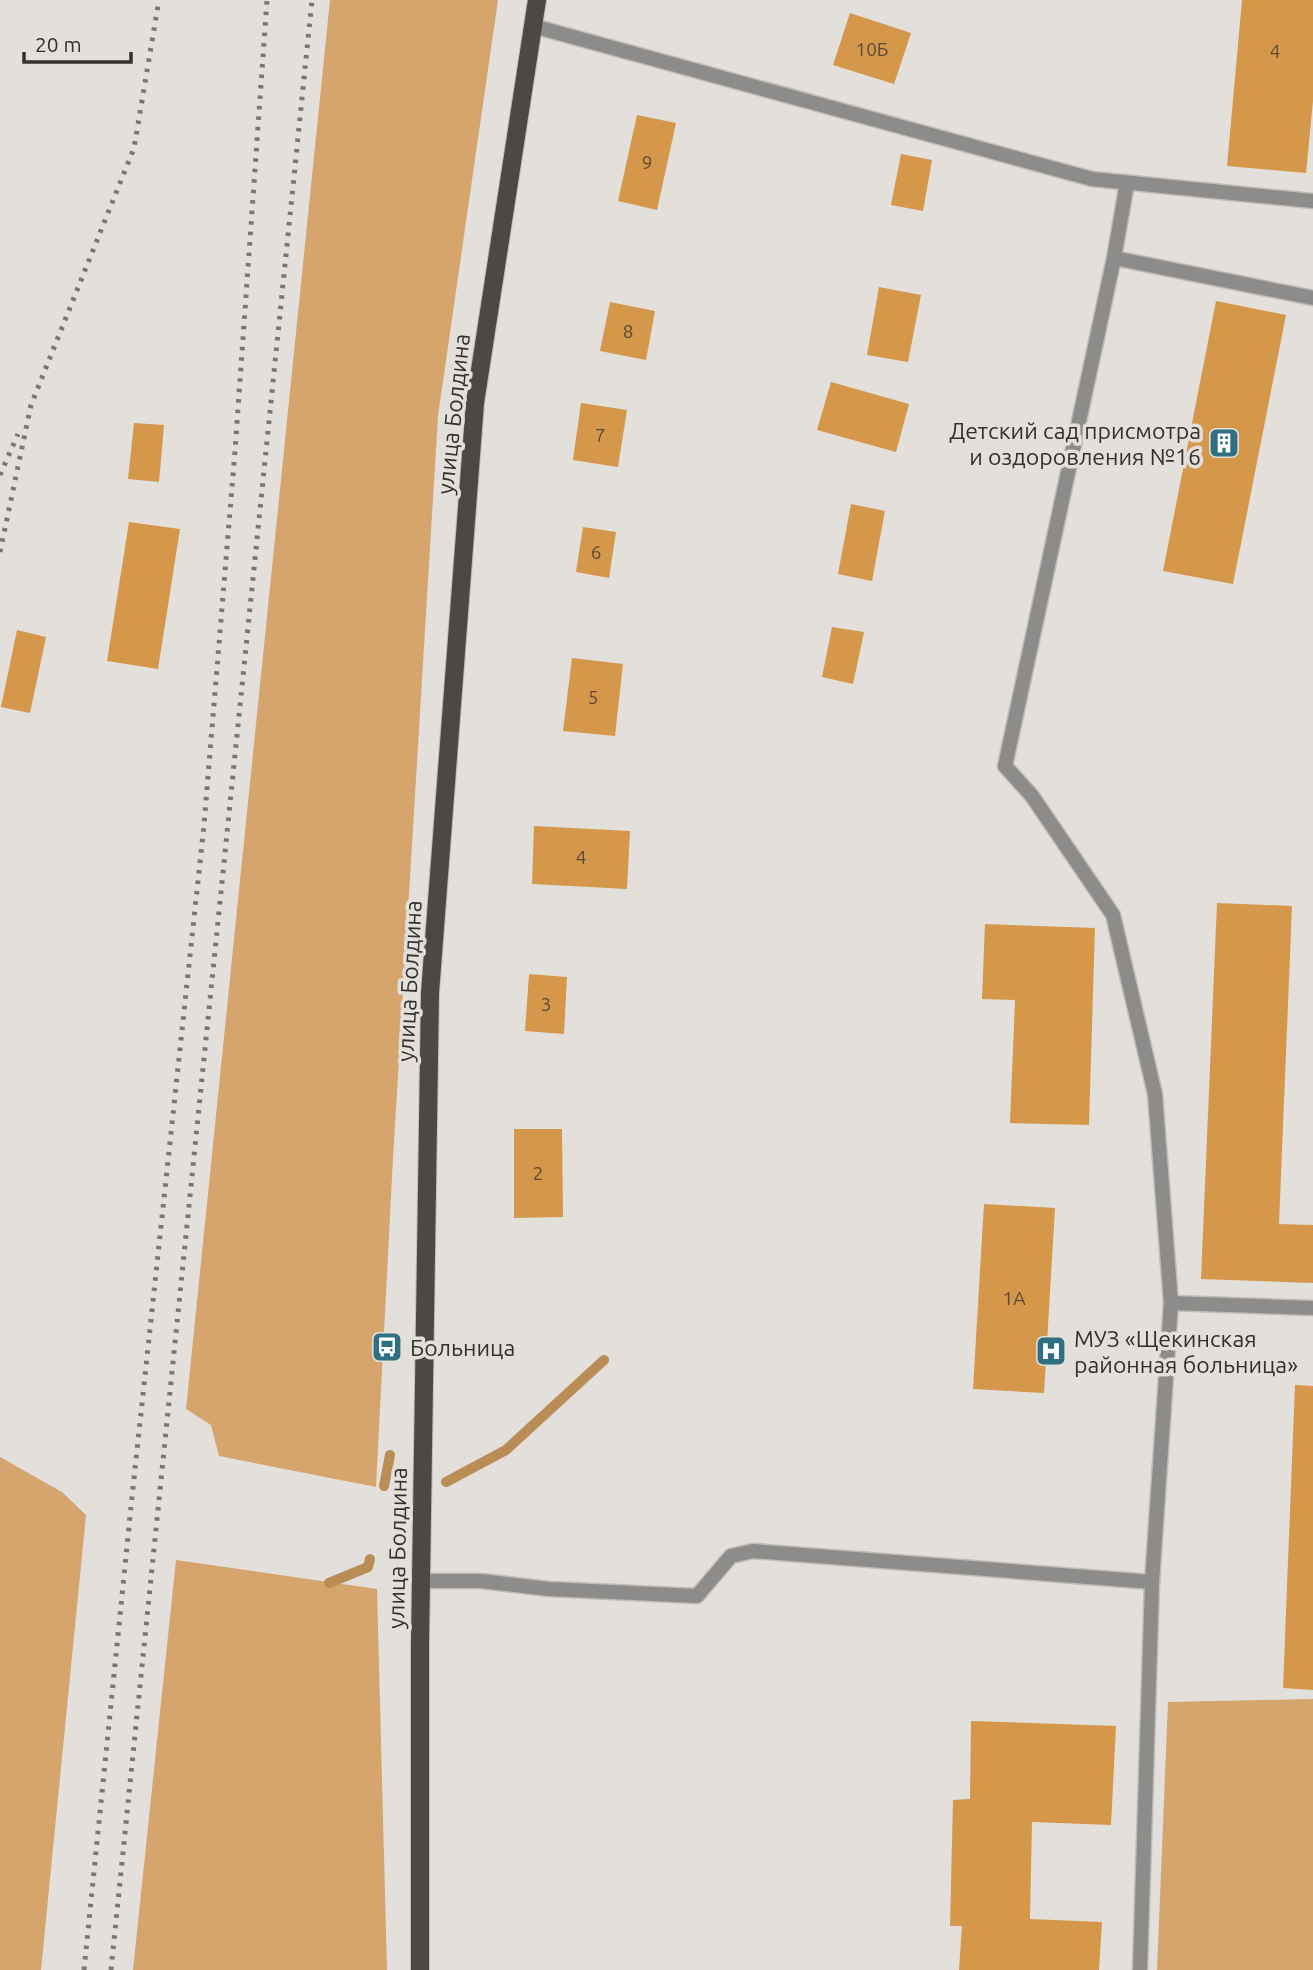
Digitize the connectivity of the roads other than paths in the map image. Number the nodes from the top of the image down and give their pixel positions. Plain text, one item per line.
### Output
1 (537, 0) edge
2 (533, 26) junction
3 (1127, 183) junction
4 (1313, 201) edge
5 (1114, 258) junction
6 (1313, 298) edge
7 (1171, 1303) junction
8 (1313, 1308) edge
9 (421, 1581) junction
10 (1152, 1582) junction
11 (420, 1970) edge
12 (1140, 1970) edge

1 - 2 main road, улица Болдина
2 - 3 lane
2 - 9 main road, улица Болдина
3 - 4 lane
3 - 5 lane
5 - 6 lane
5 - 7 lane
7 - 8 lane
7 - 10 lane
9 - 10 lane
9 - 11 main road, улица Болдина
10 - 12 lane

